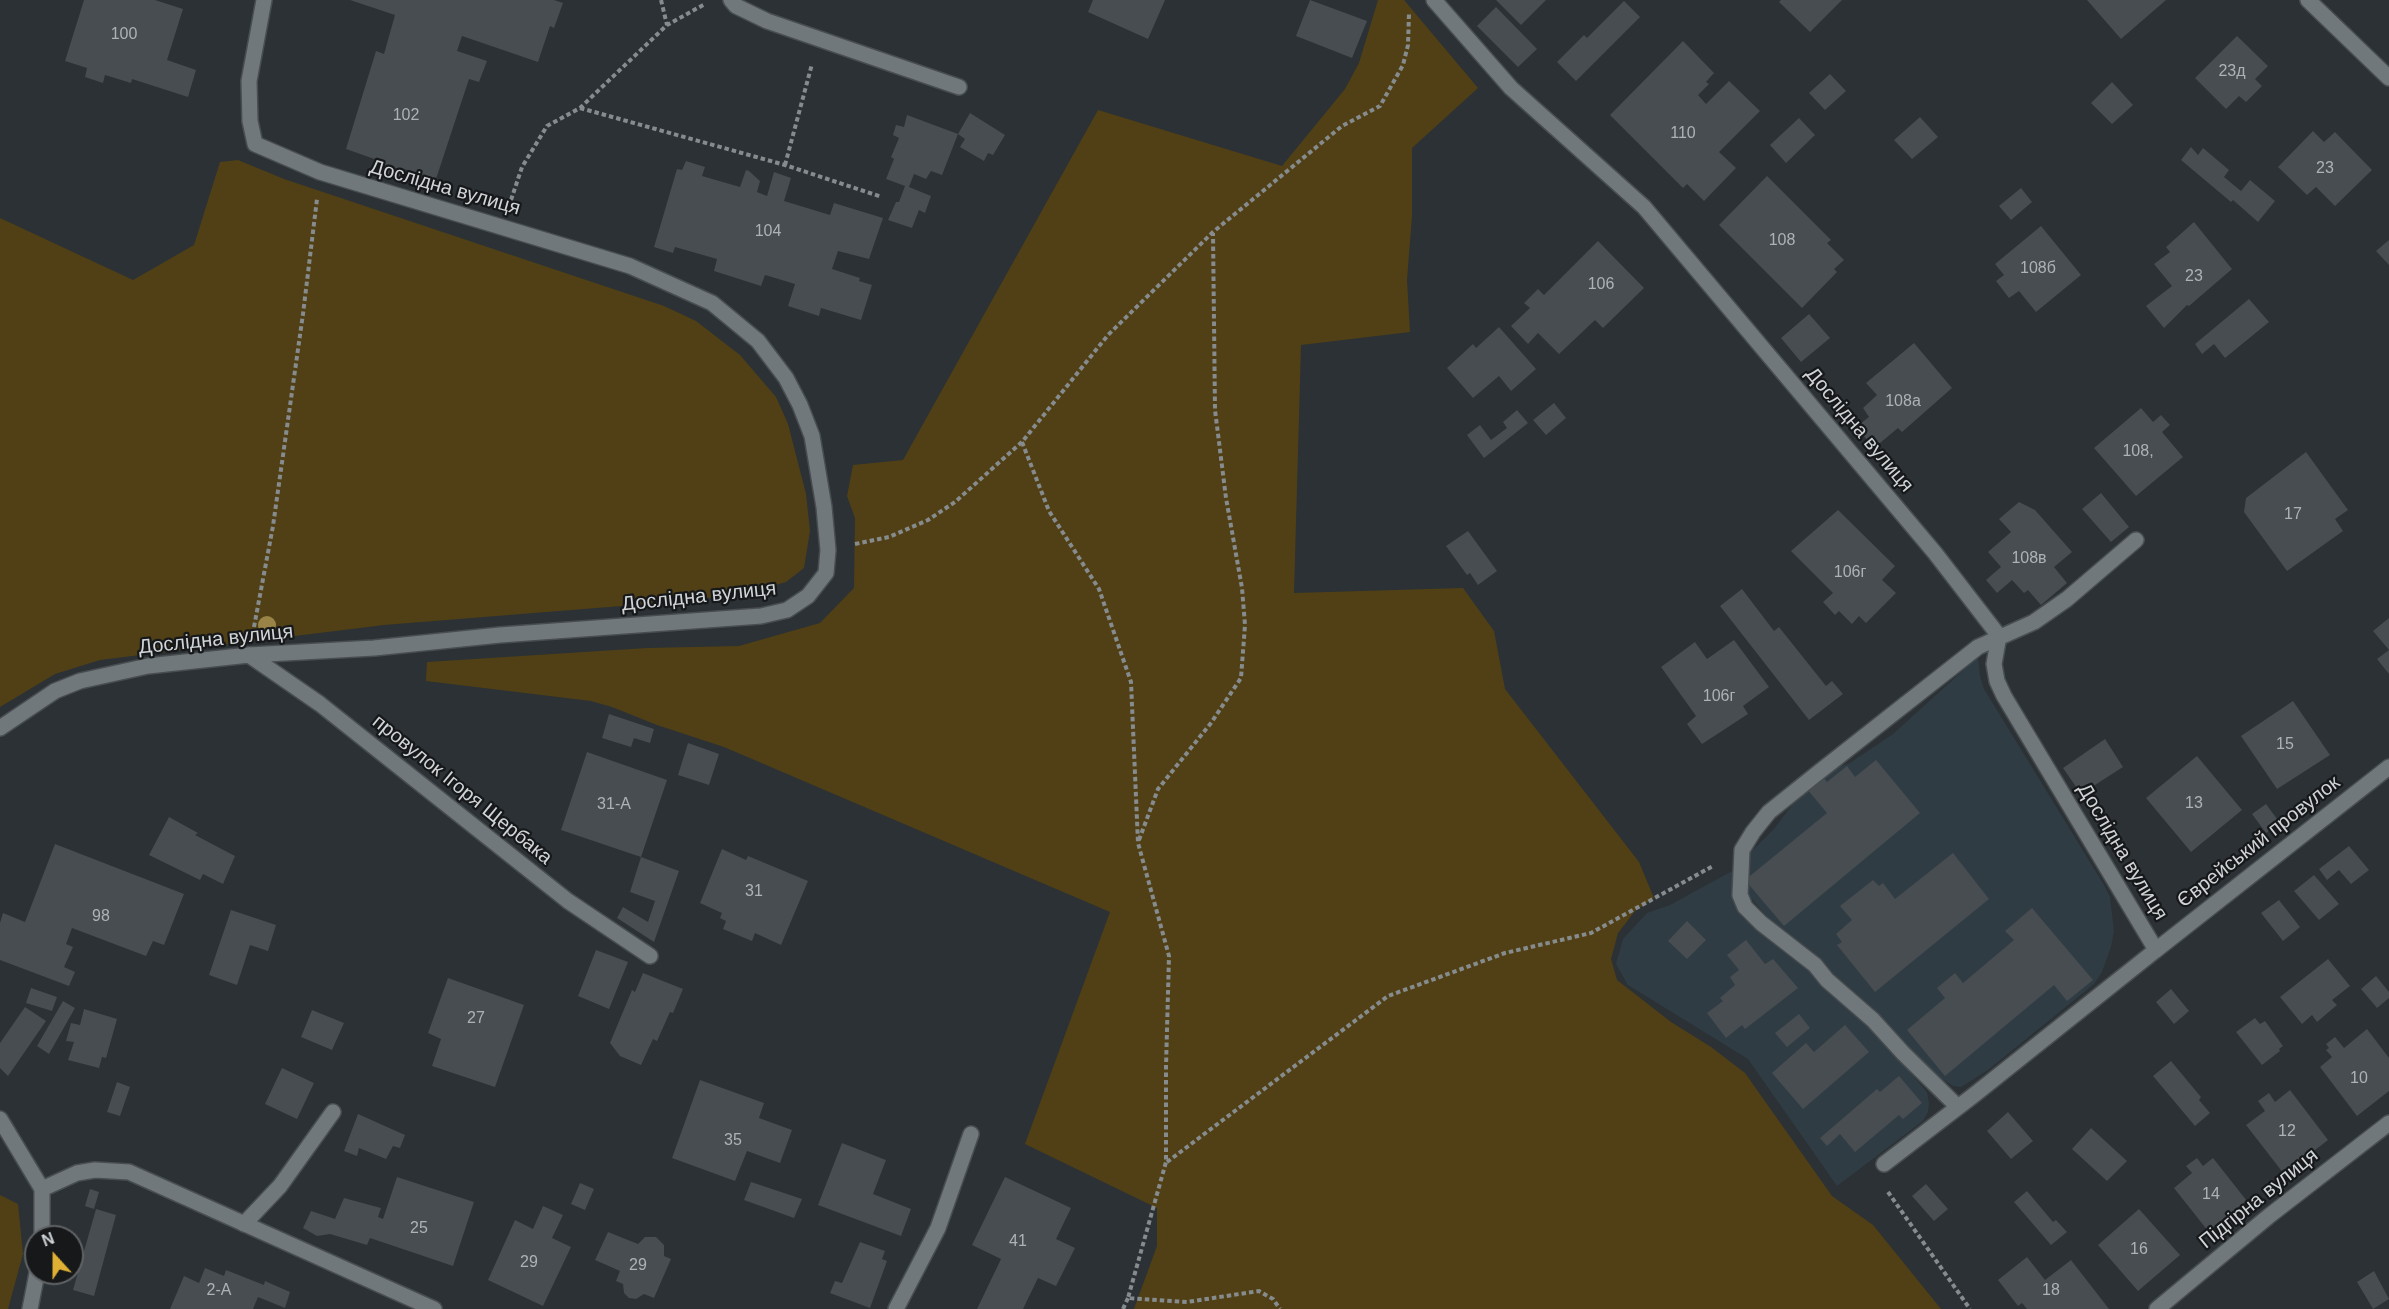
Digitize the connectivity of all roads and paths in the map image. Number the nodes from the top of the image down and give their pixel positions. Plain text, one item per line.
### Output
1 (264, 0) edge
2 (661, 0) edge
3 (713, 0) edge
4 (731, 0) edge
5 (1434, 0) edge
6 (2308, 0) edge
7 (1410, 8) dead end
8 (667, 25) junction
9 (819, 38) junction
10 (2389, 78) edge
11 (959, 87) dead end
12 (580, 108) junction
13 (785, 165) junction
14 (320, 172) junction
15 (882, 197) dead end
16 (502, 226) junction
17 (1212, 232) junction
18 (1022, 442) junction
19 (2136, 540) dead end
20 (828, 550) junction
21 (1998, 636) junction
22 (249, 655) junction
23 (0, 728) edge
24 (2389, 767) edge
25 (1138, 843) junction
26 (1742, 850) junction
27 (2156, 950) junction
28 (650, 956) dead end
29 (1958, 1107) junction
30 (333, 1112) dead end
31 (0, 1119) edge
32 (2389, 1123) edge
33 (971, 1134) dead end
34 (1166, 1162) junction
35 (1884, 1164) joint
36 (42, 1189) junction
37 (244, 1224) junction
38 (42, 1225) edge
39 (35, 1285) edge
40 (1128, 1298) junction
41 (30, 1309) edge
42 (434, 1309) edge
43 (896, 1309) edge
44 (1123, 1309) edge
45 (1280, 1309) edge
46 (1970, 1309) edge
47 (2157, 1309) edge

1 - 14 street, Дослідна вулиця
2 - 8 path
3 - 8 path
4 - 9 street
5 - 21 street, Дослідна вулиця
6 - 10 street
7 - 17 path
8 - 12 path
9 - 11 street
9 - 13 path
12 - 13 path
12 - 16 path
13 - 15 path
14 - 16 street, Дослідна вулиця
14 - 22 path
16 - 20 street, Дослідна вулиця
17 - 18 path
17 - 25 path
18 - 20 path
18 - 25 path
19 - 21 street
20 - 22 street, Дослідна вулиця
21 - 26 street
21 - 27 street, Дослідна вулиця
22 - 23 street, Дослідна вулиця
22 - 28 street, провулок Ігоря Щербака
24 - 27 street, Єврейський провулок
25 - 34 path
26 - 29 street
26 - 34 path
27 - 29 street, Єврейський провулок
29 - 35 street, Єврейський провулок
30 - 37 street
31 - 36 street
32 - 47 street, Підгірна вулиця
33 - 43 street
34 - 40 path
35 - 46 path
36 - 37 street
36 - 38 street
37 - 42 street
39 - 41 street
40 - 44 path
40 - 45 path

